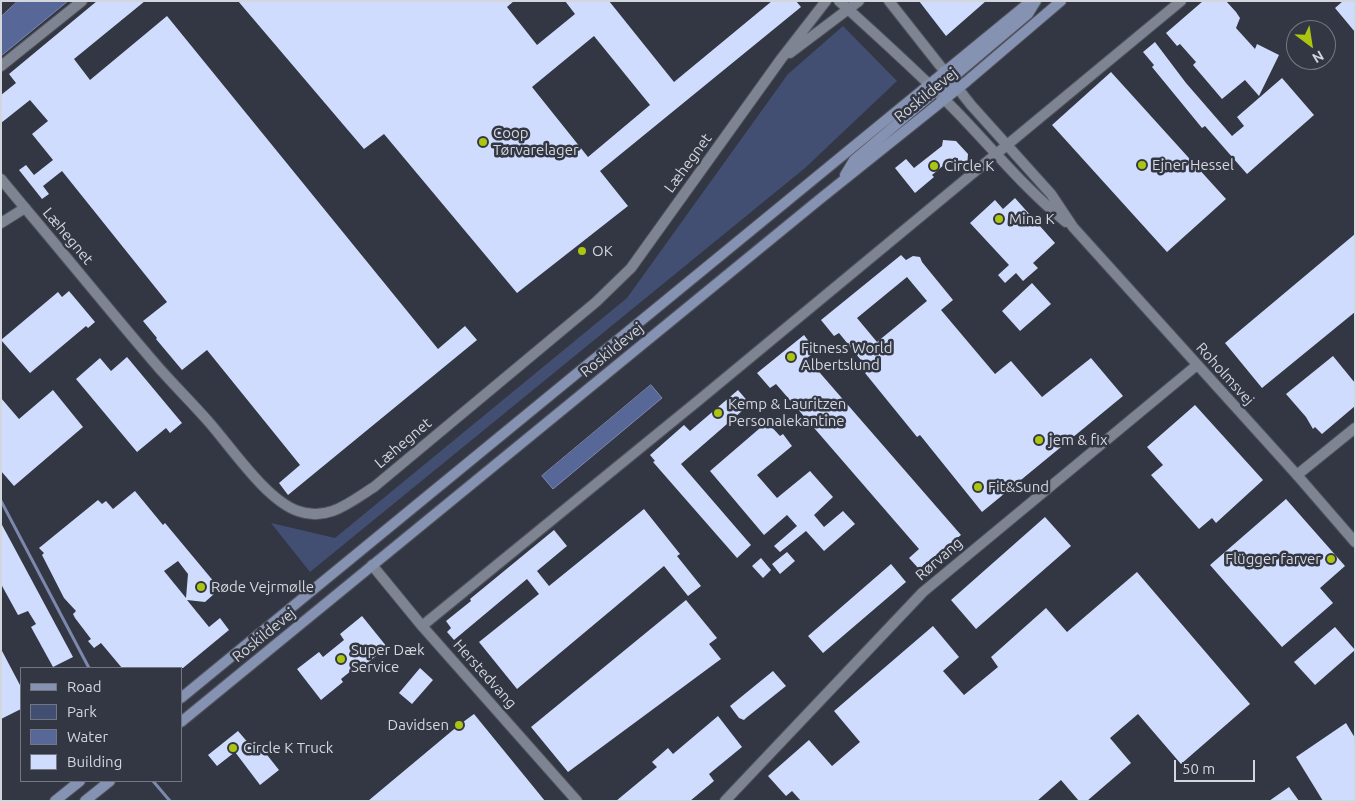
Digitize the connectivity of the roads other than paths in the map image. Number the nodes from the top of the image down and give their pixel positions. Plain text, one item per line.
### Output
1 (82, 1) edge
2 (826, 1) edge
3 (839, 1) edge
4 (859, 1) edge
5 (889, 1) edge
6 (1031, 1) edge
7 (1036, 1) edge
8 (1061, 1) edge
9 (1181, 1) edge
10 (849, 10) junction
11 (781, 59) junction
12 (1, 66) edge
13 (944, 71) junction
14 (928, 84) junction
15 (955, 84) junction
16 (936, 91) junction
17 (944, 100) junction
18 (1006, 144) junction
19 (995, 154) junction
20 (1, 179) edge
21 (842, 181) junction
22 (25, 208) junction
23 (1, 223) edge
24 (1073, 228) junction
25 (1196, 365) junction
26 (1355, 428) edge
27 (1297, 476) junction
28 (1355, 542) edge
29 (372, 566) junction
30 (422, 626) junction
31 (182, 697) edge
32 (182, 721) edge
33 (79, 782) edge
34 (109, 782) edge
35 (55, 801) edge
36 (85, 801) edge
37 (578, 801) edge
38 (725, 801) edge

1 - 12 street
2 - 11 street, Læhegnet
3 - 10 street, Roholmsvej
4 - 10 street, Læhegnet
5 - 13 street, Roholmsvej
6 - 13 main road, Roskildevej
7 - 15 main road
8 - 15 main road, Roskildevej
9 - 18 street
10 - 11 street, Læhegnet
10 - 14 street, Roholmsvej
11 - 22 street, Læhegnet
13 - 14 main road, Roskildevej
13 - 15 street, Roholmsvej
13 - 16 main road
14 - 16 street, Roholmsvej
14 - 31 main road, Roskildevej
15 - 17 main road, Roskildevej
15 - 18 street, Roholmsvej
16 - 17 street, Roholmsvej
16 - 21 main road
17 - 19 street, Roholmsvej
17 - 21 main road, Roskildevej
18 - 19 street
18 - 24 street, Roholmsvej
19 - 24 street, Roholmsvej
19 - 30 street
20 - 22 street, Læhegnet
21 - 29 main road, Roskildevej
22 - 23 street
24 - 25 street, Roholmsvej
25 - 27 street, Roholmsvej
25 - 38 street, Rørvang
26 - 27 street
27 - 28 street, Roholmsvej
29 - 30 street, Herstedvang
29 - 32 main road, Roskildevej
30 - 37 street, Herstedvang
33 - 35 main road
34 - 36 main road

